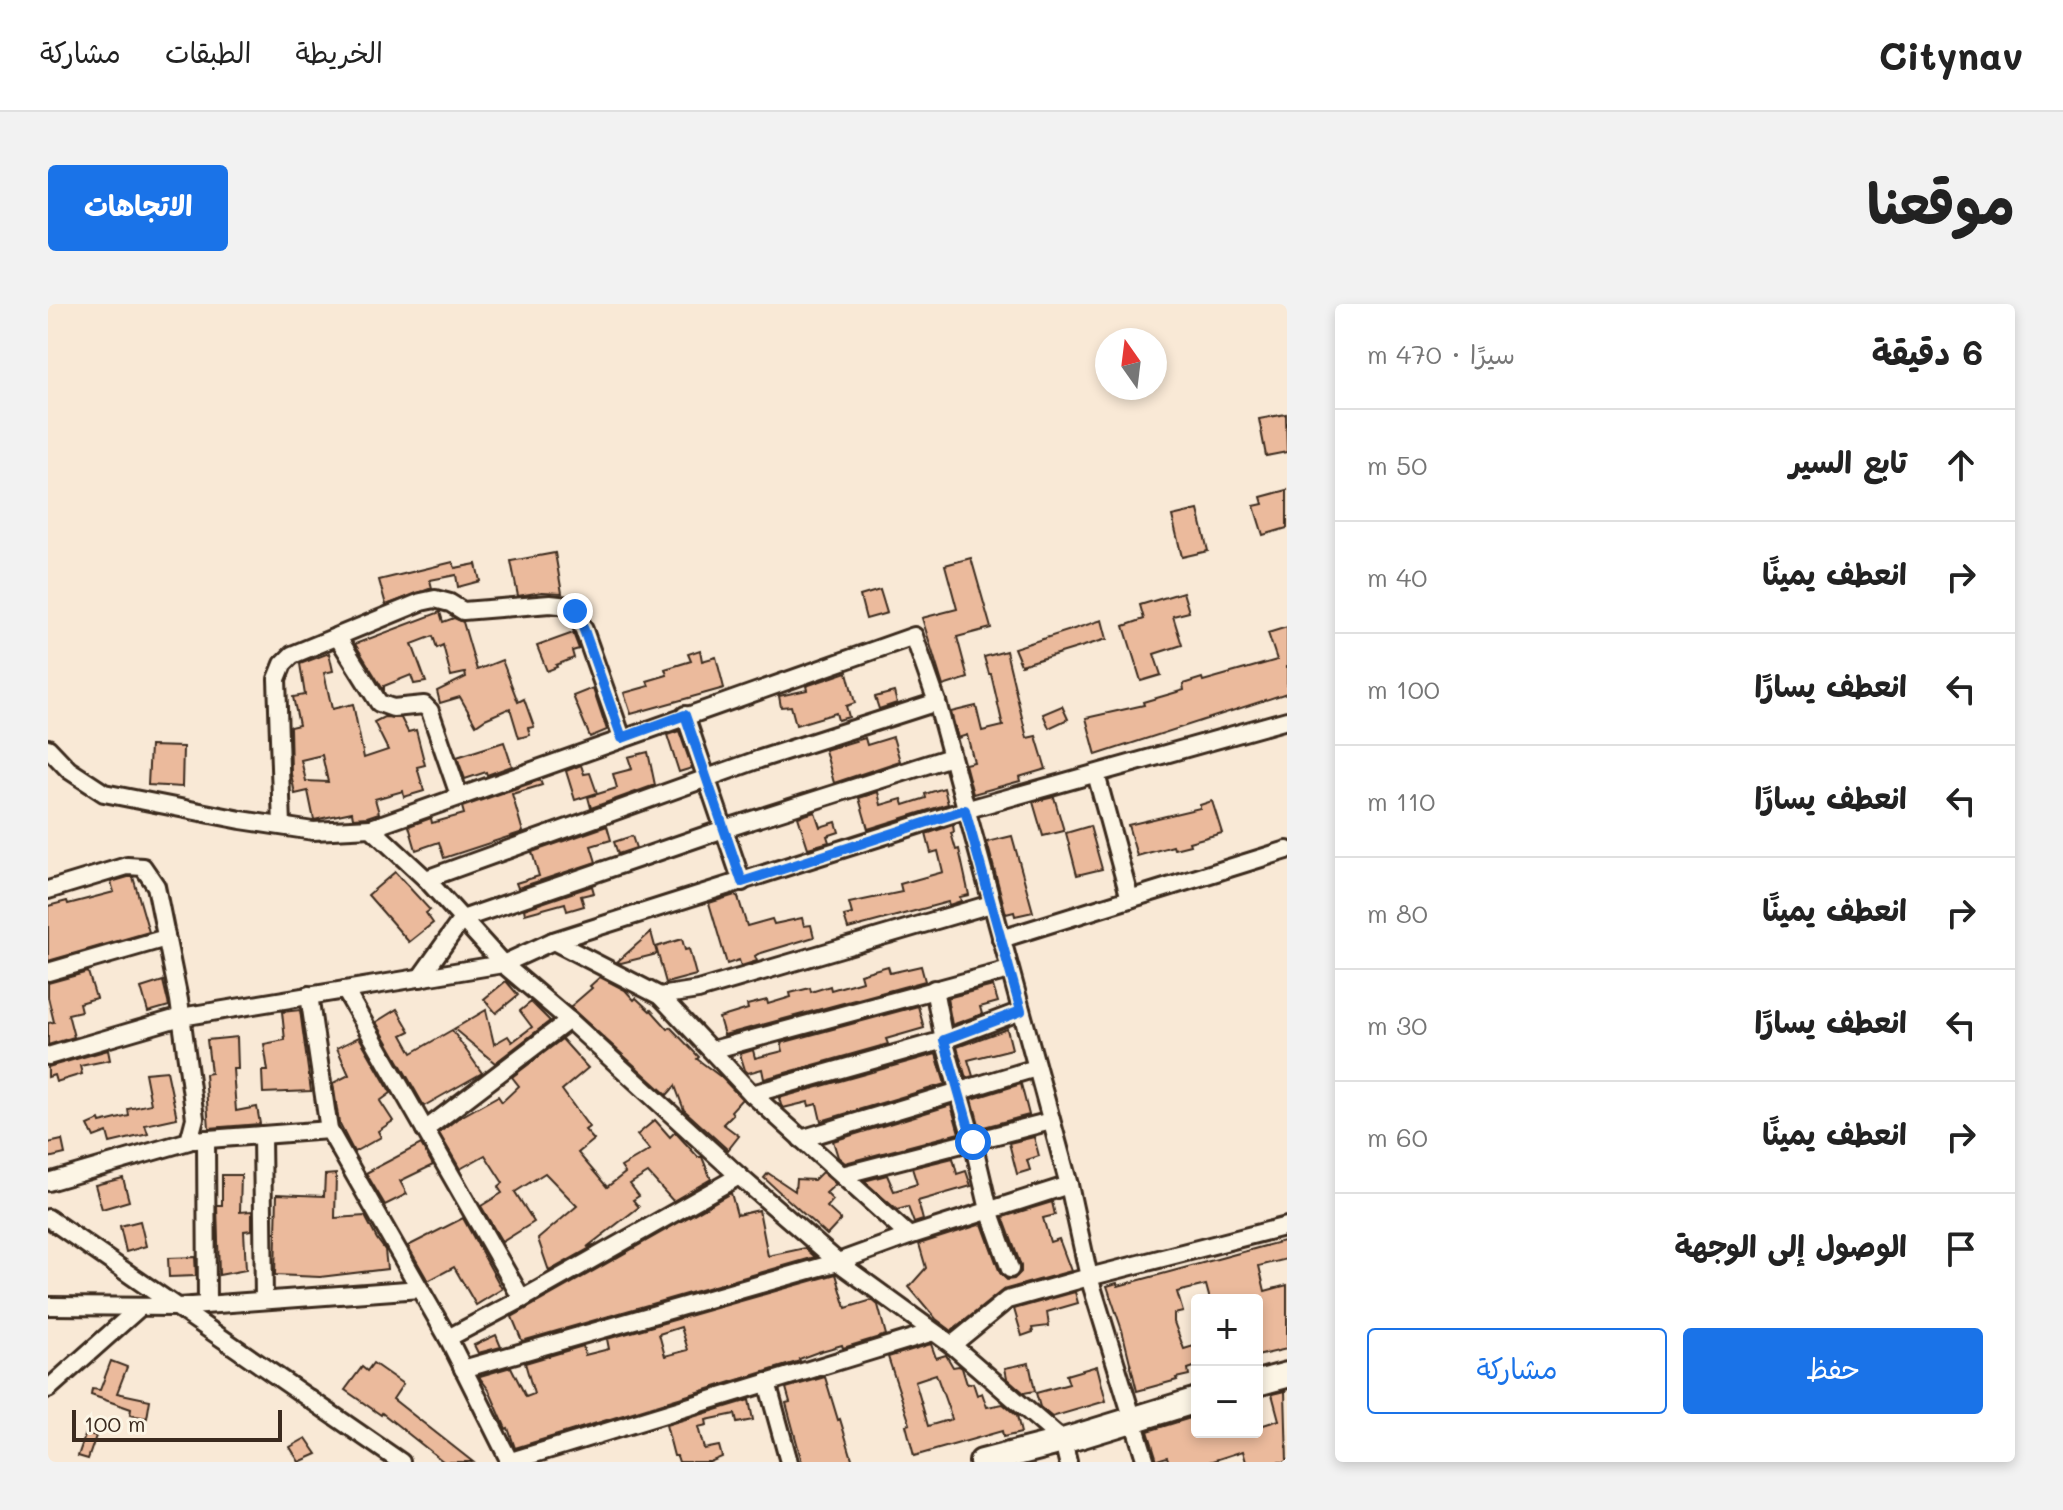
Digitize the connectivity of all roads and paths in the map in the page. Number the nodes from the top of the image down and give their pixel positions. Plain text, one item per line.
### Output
1 (337, 636) junction
2 (937, 702) junction
3 (685, 715) junction
4 (1287, 720) edge
5 (622, 738) junction
6 (48, 748) edge
7 (951, 757) junction
8 (1096, 774) junction
9 (706, 778) junction
10 (459, 795) junction
11 (965, 810) junction
12 (282, 826) junction
13 (371, 828) junction
14 (724, 829) junction
15 (1287, 850) edge
16 (426, 879) junction
17 (742, 882) junction
18 (48, 890) edge
19 (1130, 899) junction
20 (991, 904) junction
21 (462, 919) junction
22 (166, 938) junction
23 (1001, 939) junction
24 (553, 941) junction
25 (503, 964) junction
26 (1009, 970) junction
27 (48, 972) edge
28 (420, 978) junction
29 (934, 989) junction
30 (345, 990) junction
31 (309, 995) junction
32 (660, 996) junction
33 (1021, 1011) junction
34 (181, 1017) junction
35 (569, 1020) junction
36 (944, 1040) junction
37 (712, 1050) junction
38 (48, 1056) edge
39 (1036, 1068) junction
40 (958, 1091) junction
41 (752, 1094) junction
42 (1051, 1121) junction
43 (329, 1130) junction
44 (425, 1130) junction
45 (262, 1135) junction
46 (801, 1139) junction
47 (198, 1140) junction
48 (973, 1142) junction
49 (842, 1175) junction
50 (739, 1176) junction
51 (48, 1182) edge
52 (1069, 1185) junction
53 (989, 1210) junction
54 (48, 1218) edge
55 (1287, 1226) edge
56 (909, 1236) junction
57 (838, 1262) junction
58 (1010, 1269) dead end
59 (1089, 1277) junction
60 (420, 1289) junction
61 (264, 1299) junction
62 (522, 1299) junction
63 (207, 1304) junction
64 (48, 1306) edge
65 (178, 1307) junction
66 (139, 1308) junction
67 (933, 1332) junction
68 (448, 1338) junction
69 (952, 1345) junction
70 (463, 1369) junction
71 (1287, 1375) edge
72 (1263, 1381) edge
73 (767, 1382) junction
74 (48, 1389) edge
75 (1191, 1402) edge
76 (1134, 1417) junction
77 (1066, 1451) edge
78 (401, 1462) edge
79 (509, 1462) edge
80 (789, 1462) edge
81 (982, 1462) edge
82 (1146, 1462) edge

1 - 5 street
1 - 10 street
1 - 12 street
2 - 3 street
2 - 7 street
2 - 9 street
3 - 5 street
3 - 9 street
4 - 8 street
5 - 10 street
6 - 12 street
7 - 11 street
7 - 14 street
8 - 11 street
8 - 19 street
9 - 14 street
9 - 16 street
10 - 13 street
11 - 17 street
11 - 20 street
12 - 13 street
13 - 16 street
14 - 17 street
14 - 21 street
15 - 19 street
16 - 21 street
17 - 24 street
18 - 22 street
19 - 23 street
20 - 23 street
20 - 32 street
21 - 25 street
21 - 28 street
22 - 27 street
22 - 34 street
23 - 26 street
24 - 25 street
24 - 32 street
25 - 28 street
25 - 35 street
26 - 29 street
26 - 33 street
28 - 30 street
29 - 36 street
29 - 37 street
30 - 31 street
30 - 44 street
31 - 34 street
31 - 43 street
32 - 37 street
33 - 36 street
33 - 39 street
34 - 38 street
34 - 47 street
35 - 44 street
35 - 50 street
36 - 40 street
36 - 41 street
37 - 41 street
39 - 40 street
39 - 42 street
40 - 46 street
40 - 48 street
41 - 46 street
42 - 48 street
42 - 52 street
43 - 45 street
43 - 60 street
44 - 62 street
45 - 47 street
45 - 61 street
46 - 49 street
47 - 51 street
47 - 63 street
48 - 49 street
48 - 53 street
49 - 56 street
50 - 57 street
50 - 62 street
52 - 53 street
52 - 59 street
53 - 56 street
53 - 58 street
54 - 65 street
55 - 59 street
56 - 57 street
57 - 67 street
57 - 70 street
59 - 69 street
59 - 76 street
60 - 61 street
60 - 68 street
61 - 63 street
62 - 68 street
63 - 65 street
64 - 66 street
65 - 66 street
65 - 78 street
66 - 74 street
67 - 69 street
67 - 73 street
68 - 70 street
69 - 77 street
70 - 79 street
71 - 72 street
73 - 79 street
73 - 80 street
75 - 76 street
76 - 77 street
76 - 82 street
77 - 81 street

